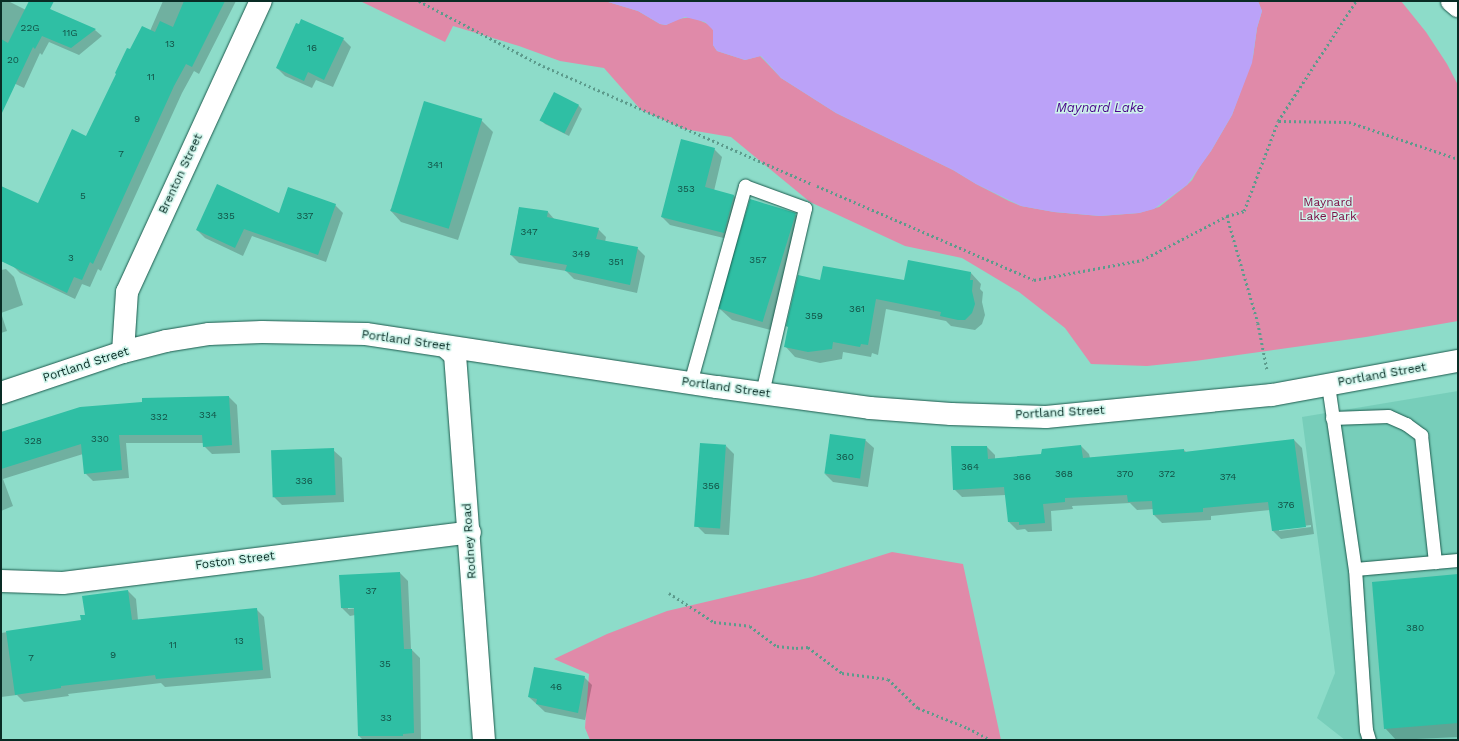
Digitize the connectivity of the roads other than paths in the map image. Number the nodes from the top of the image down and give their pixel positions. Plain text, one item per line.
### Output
1 (261, 1) edge
2 (1452, 1) edge
3 (1458, 6) edge
4 (446, 347) junction
5 (124, 352) junction
6 (1458, 361) edge
7 (690, 383) junction
8 (1328, 385) junction
9 (1, 393) edge
10 (762, 393) junction
11 (1332, 418) junction
12 (470, 532) junction
13 (1458, 560) edge
14 (1436, 562) junction
15 (1355, 569) junction
16 (1, 581) edge
17 (484, 740) edge
18 (1370, 740) edge

1 - 5 main road, Brenton Street
2 - 3 main road
4 - 5 main road, Portland Street
4 - 7 main road, Portland Street
4 - 12 main road, Rodney Road
5 - 9 main road, Portland Street
6 - 8 main road, Portland Street
7 - 10 main road, Portland Street
7 - 10 lane
8 - 10 main road, Portland Street
8 - 11 lane
11 - 14 lane
11 - 15 lane
12 - 16 main road, Foston Street
12 - 17 main road, Rodney Road
13 - 14 lane
14 - 15 lane
15 - 18 lane

